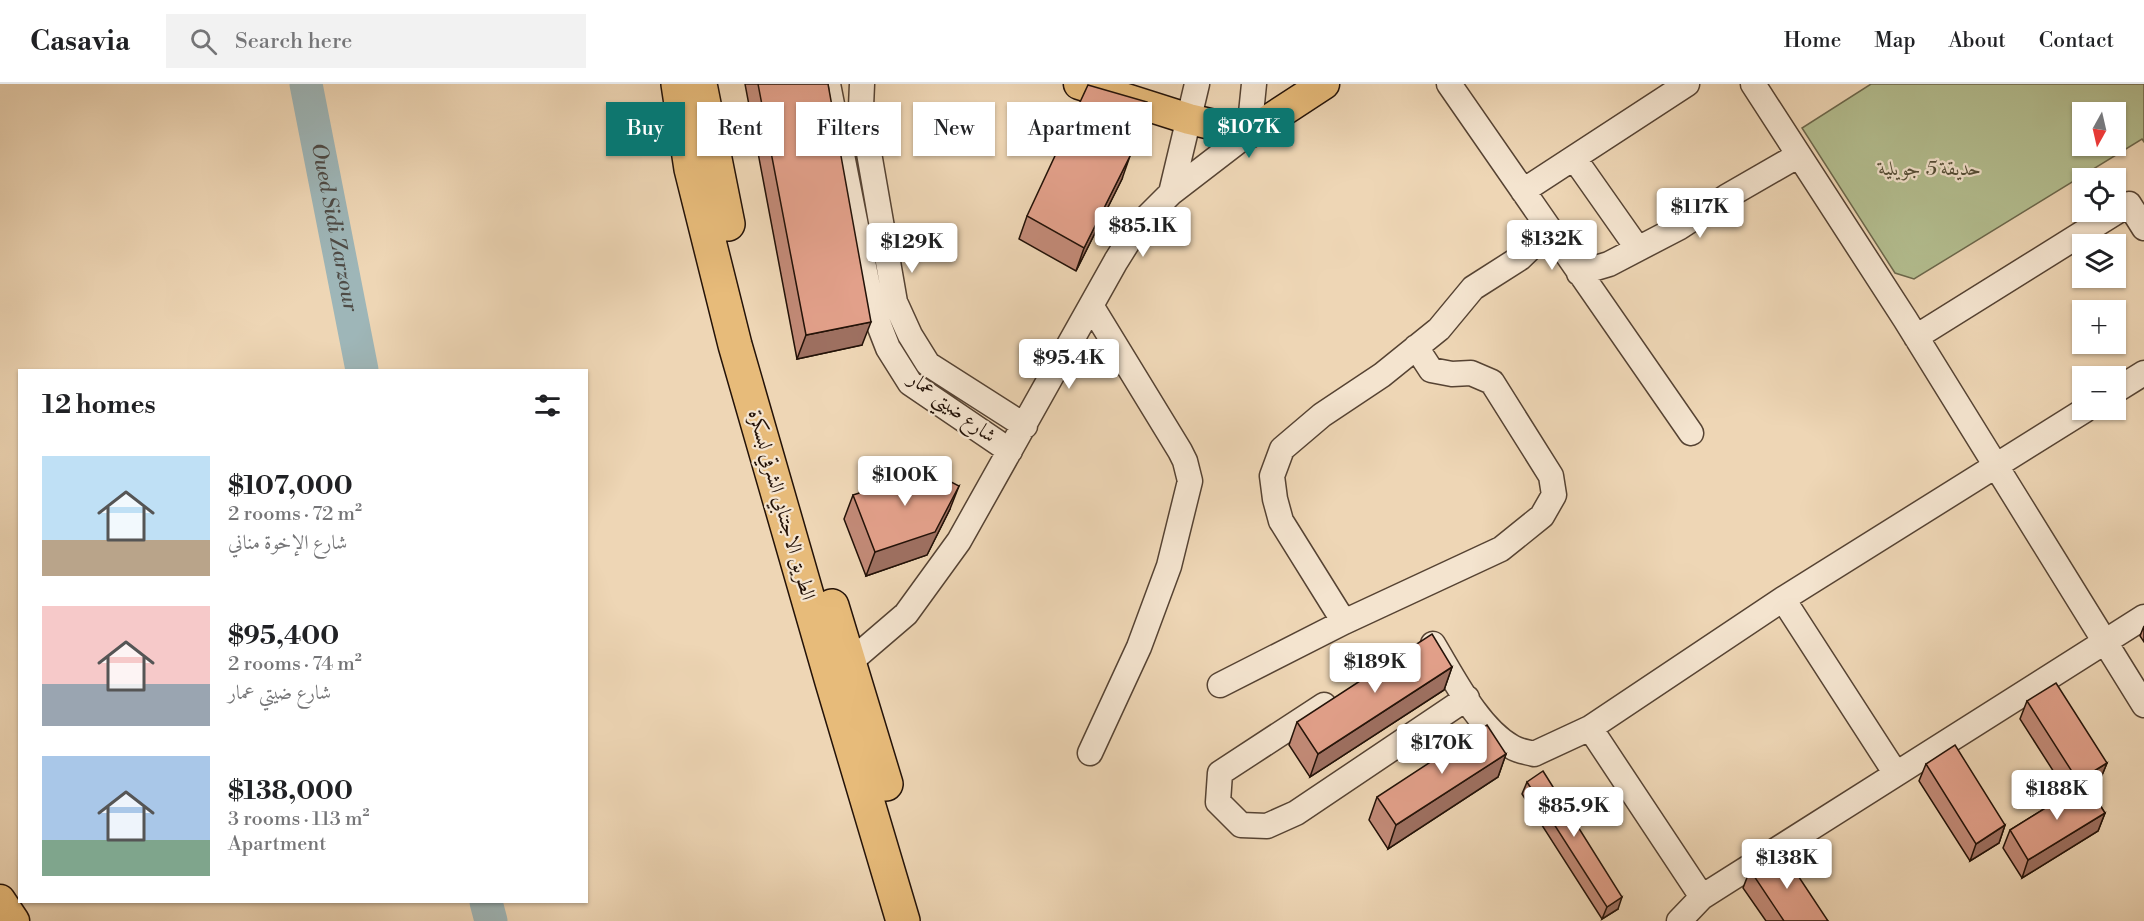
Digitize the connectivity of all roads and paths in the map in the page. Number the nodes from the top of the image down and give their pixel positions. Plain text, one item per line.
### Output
1 (678, 84) edge
2 (700, 84) edge
3 (828, 84) edge
4 (862, 84) edge
5 (1079, 84) edge
6 (1197, 84) edge
7 (1254, 84) edge
8 (1324, 84) edge
9 (1449, 84) edge
10 (1687, 84) edge
11 (1753, 84) edge
12 (1189, 119) junction
13 (1249, 133) junction
14 (1798, 155) junction
15 (1574, 158) junction
16 (1522, 191) junction
17 (1171, 193) junction
18 (2144, 228) edge
19 (1549, 230) junction
20 (1638, 249) junction
21 (1579, 273) junction
22 (884, 305) junction
23 (1092, 307) junction
24 (1910, 328) junction
25 (1416, 347) junction
26 (2143, 376) edge
27 (2126, 385) edge
28 (2072, 418) edge
29 (1025, 426) junction
30 (1691, 433) dead end
31 (1010, 451) junction
32 (1996, 464) junction
33 (1783, 599) junction
34 (2144, 617) edge
35 (1344, 622) junction
36 (2105, 641) junction
37 (1408, 650) edge
38 (850, 662) junction
39 (1220, 685) dead end
40 (1339, 695) edge
41 (1467, 698) junction
42 (2144, 705) edge
43 (1590, 728) junction
44 (1090, 753) dead end
45 (1896, 774) junction
46 (1702, 897) junction
47 (0, 900) edge
48 (15, 921) edge
49 (903, 921) edge
50 (925, 921) edge
51 (1679, 921) edge

1 - 49 highway, الطريق الاجتنابي الشرقي لبسكرة
2 - 38 highway, الطريق الاجتنابي الشرقي لبسكرة
3 - 22 street, شارع ضيتي عمار
4 - 22 street
5 - 12 main road
6 - 12 street
7 - 13 street
8 - 13 main road
9 - 16 street
10 - 15 street
11 - 14 street
12 - 13 main road
12 - 17 street
13 - 17 street
14 - 20 street
14 - 24 street
15 - 16 street
15 - 20 street
16 - 19 street
17 - 23 street
18 - 24 street
19 - 21 street
19 - 25 street
20 - 21 street
21 - 30 street
22 - 29 street
22 - 31 street, شارع ضيتي عمار
23 - 29 street
23 - 44 street
24 - 32 street
25 - 35 street
25 - 35 street
26 - 27 street
28 - 32 street
29 - 31 street
31 - 38 street
32 - 33 street
32 - 36 street
33 - 43 street
33 - 45 street
34 - 36 street
35 - 39 street
36 - 42 street
36 - 45 street
37 - 41 street
38 - 50 highway, الطريق الاجتنابي الشرقي لبسكرة
40 - 41 street
41 - 43 street
43 - 46 street
45 - 46 street
46 - 51 street
47 - 48 main road

